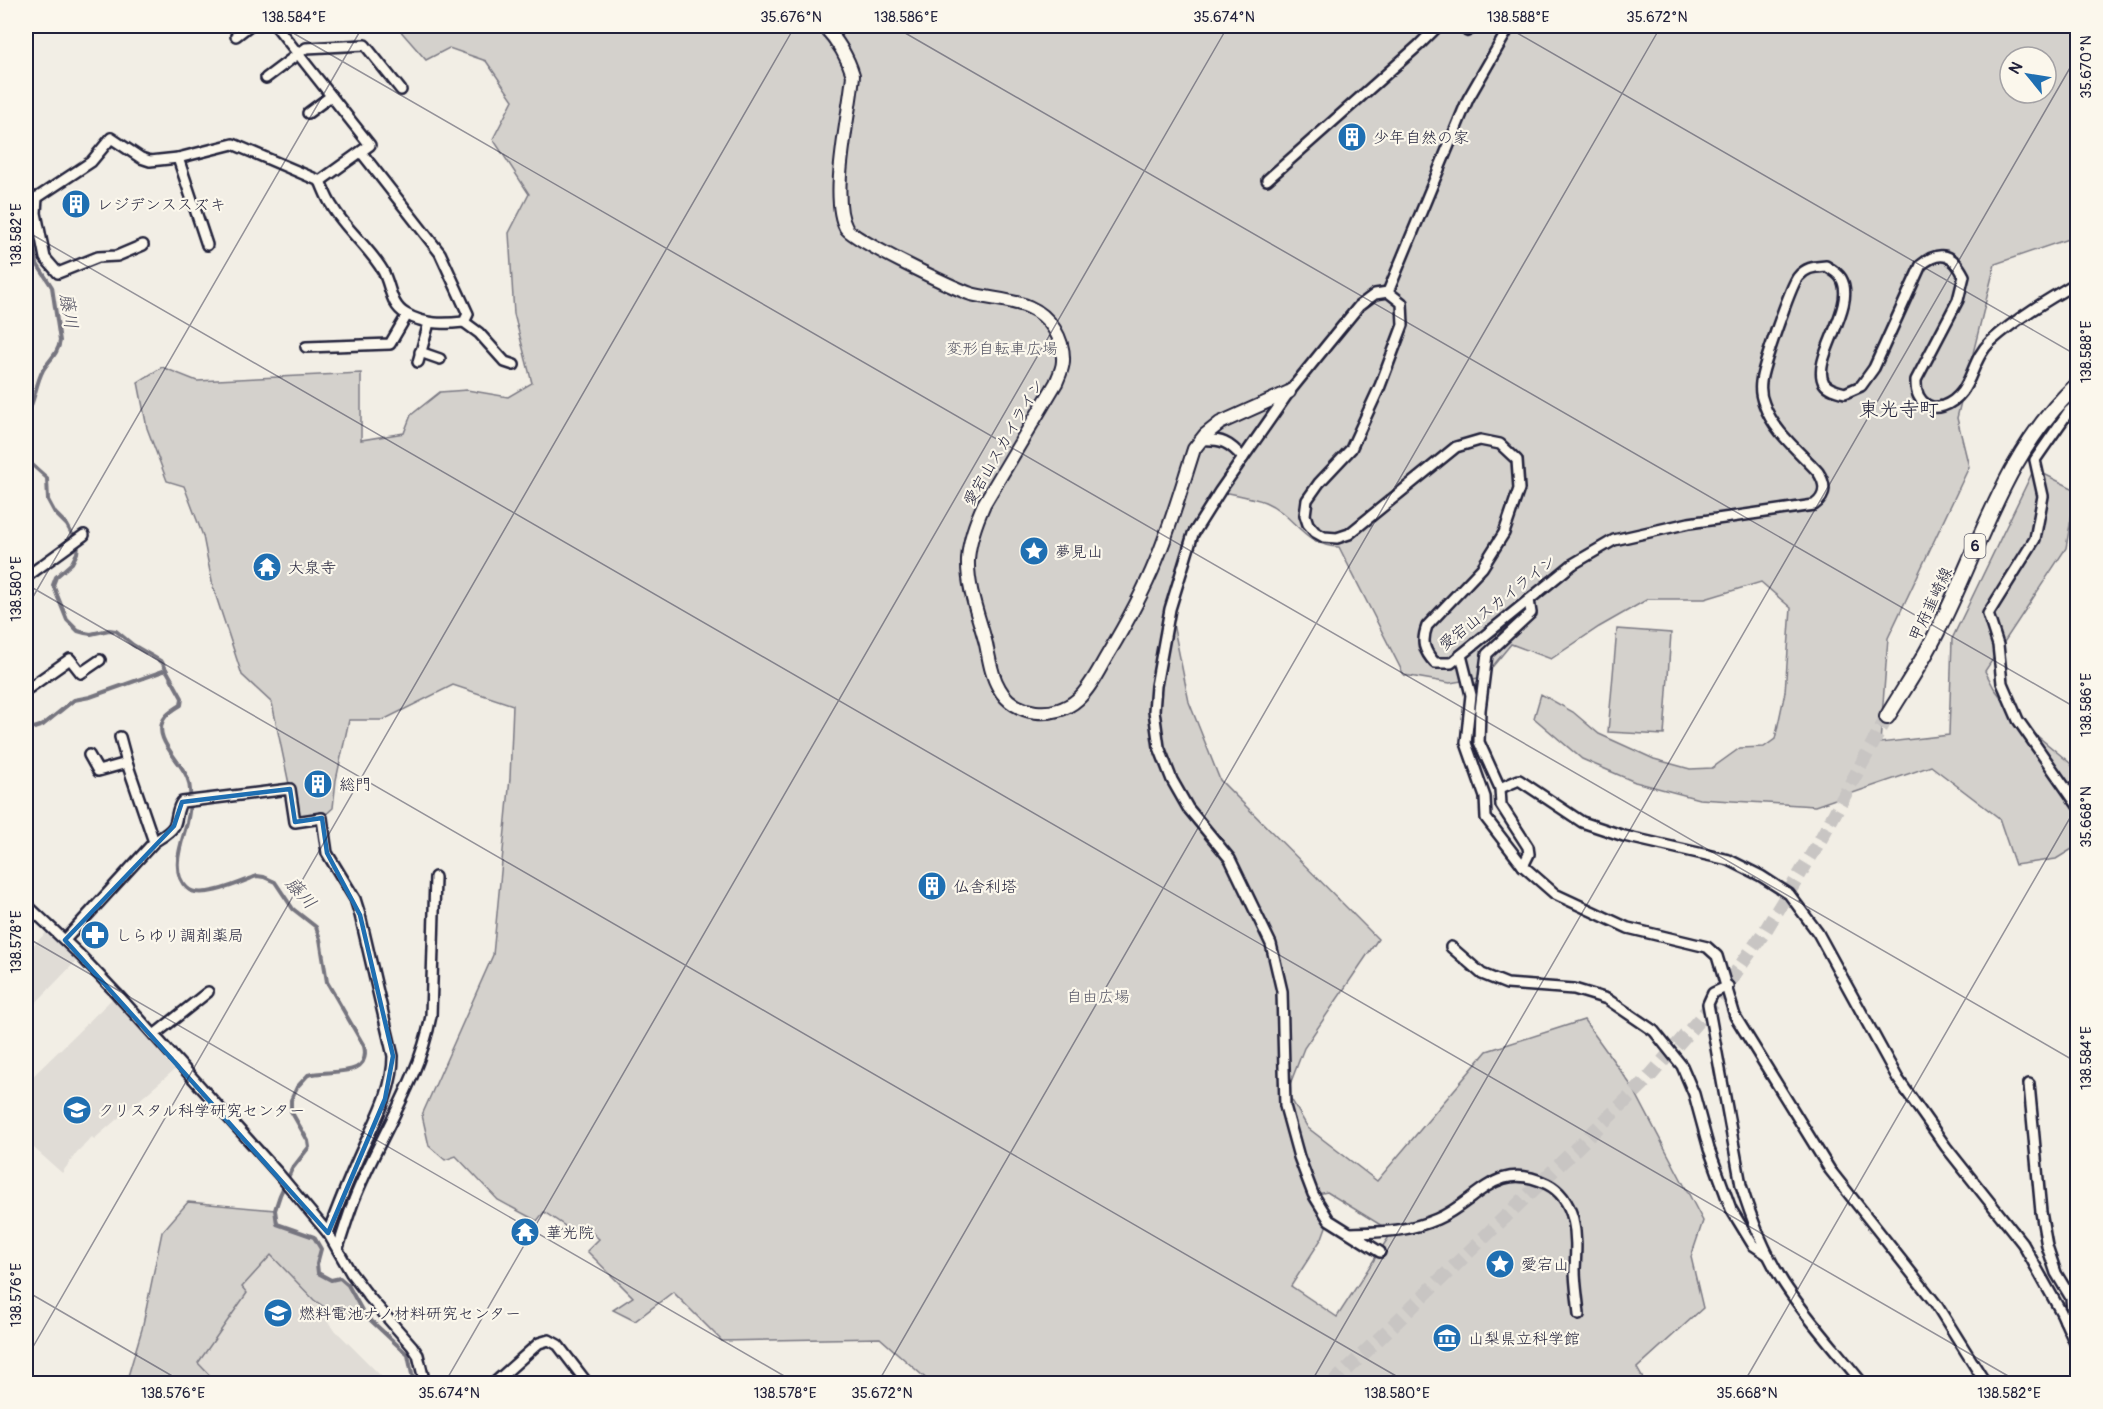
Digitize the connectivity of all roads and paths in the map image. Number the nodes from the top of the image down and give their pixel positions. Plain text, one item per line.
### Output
1 (249, 26) edge
2 (276, 26) edge
3 (824, 26) edge
4 (1438, 26) edge
5 (1462, 26) edge
6 (1477, 26) edge
7 (1510, 26) edge
8 (236, 36) dead end
9 (298, 53) junction
10 (266, 78) dead end
11 (401, 90) dead end
12 (331, 96) junction
13 (308, 113) dead end
14 (361, 152) junction
15 (178, 158) junction
16 (1267, 180) dead end
17 (320, 182) junction
18 (31, 201) edge
19 (143, 245) dead end
20 (207, 245) dead end
21 (2078, 282) edge
22 (1388, 292) junction
23 (407, 315) junction
24 (464, 322) junction
25 (429, 323) junction
26 (306, 347) dead end
27 (440, 359) dead end
28 (514, 365) dead end
29 (2078, 384) edge
30 (1289, 392) junction
31 (2078, 403) edge
32 (1201, 440) junction
33 (1243, 458) junction
34 (82, 536) dead end
35 (26, 577) edge
36 (1529, 600) junction
37 (1461, 656) junction
38 (100, 660) dead end
39 (26, 690) edge
40 (1887, 717) tunnel mouth
41 (120, 737) dead end
42 (89, 755) dead end
43 (127, 763) junction
44 (1500, 788) junction
45 (2078, 806) edge
46 (154, 842) junction
47 (1523, 866) junction
48 (435, 877) dead end
49 (26, 904) edge
50 (65, 940) junction
51 (1450, 948) dead end
52 (1728, 986) junction
53 (208, 992) dead end
54 (154, 1035) junction
55 (2029, 1084) dead end
56 (328, 1233) junction
57 (1350, 1233) junction
58 (338, 1248) junction
59 (1380, 1252) dead end
60 (1768, 1255) junction
61 (1579, 1315) dead end
62 (2065, 1321) junction
63 (2078, 1350) edge
64 (424, 1383) edge
65 (494, 1383) edge
66 (588, 1383) edge
67 (1863, 1383) edge
68 (1986, 1383) edge

1 - 8 street
2 - 9 street
3 - 32 main road, 愛宕山スカイライン
4 - 16 street
5 - 6 street
7 - 22 street
9 - 10 street
9 - 11 street
9 - 12 street
12 - 13 street
12 - 14 street
14 - 17 street
14 - 24 street
15 - 17 street
15 - 18 street
15 - 20 street
17 - 23 street
18 - 19 street
21 - 36 street, 愛宕山スカイライン
22 - 30 street, 愛宕山スカイライン
22 - 37 street, 愛宕山スカイライン
23 - 25 street
23 - 26 street
24 - 25 street
24 - 28 street
25 - 27 street
29 - 40 main road, 甲府韮崎線 / 6
30 - 32 main road, 愛宕山スカイライン
30 - 33 street
31 - 45 street
32 - 33 street
33 - 57 street
34 - 35 street
36 - 37 street, 愛宕山スカイライン
36 - 44 street
37 - 47 street
38 - 39 street
41 - 43 street
42 - 43 street
43 - 46 street
44 - 47 street
44 - 62 street
46 - 50 street
46 - 56 street
47 - 52 street
48 - 58 street
49 - 50 street
50 - 54 street
51 - 60 street
52 - 60 street
52 - 68 street
53 - 54 street
54 - 56 street
55 - 62 street
56 - 58 street
57 - 59 street
57 - 61 street
58 - 64 street
60 - 67 street
62 - 63 street
65 - 66 street

